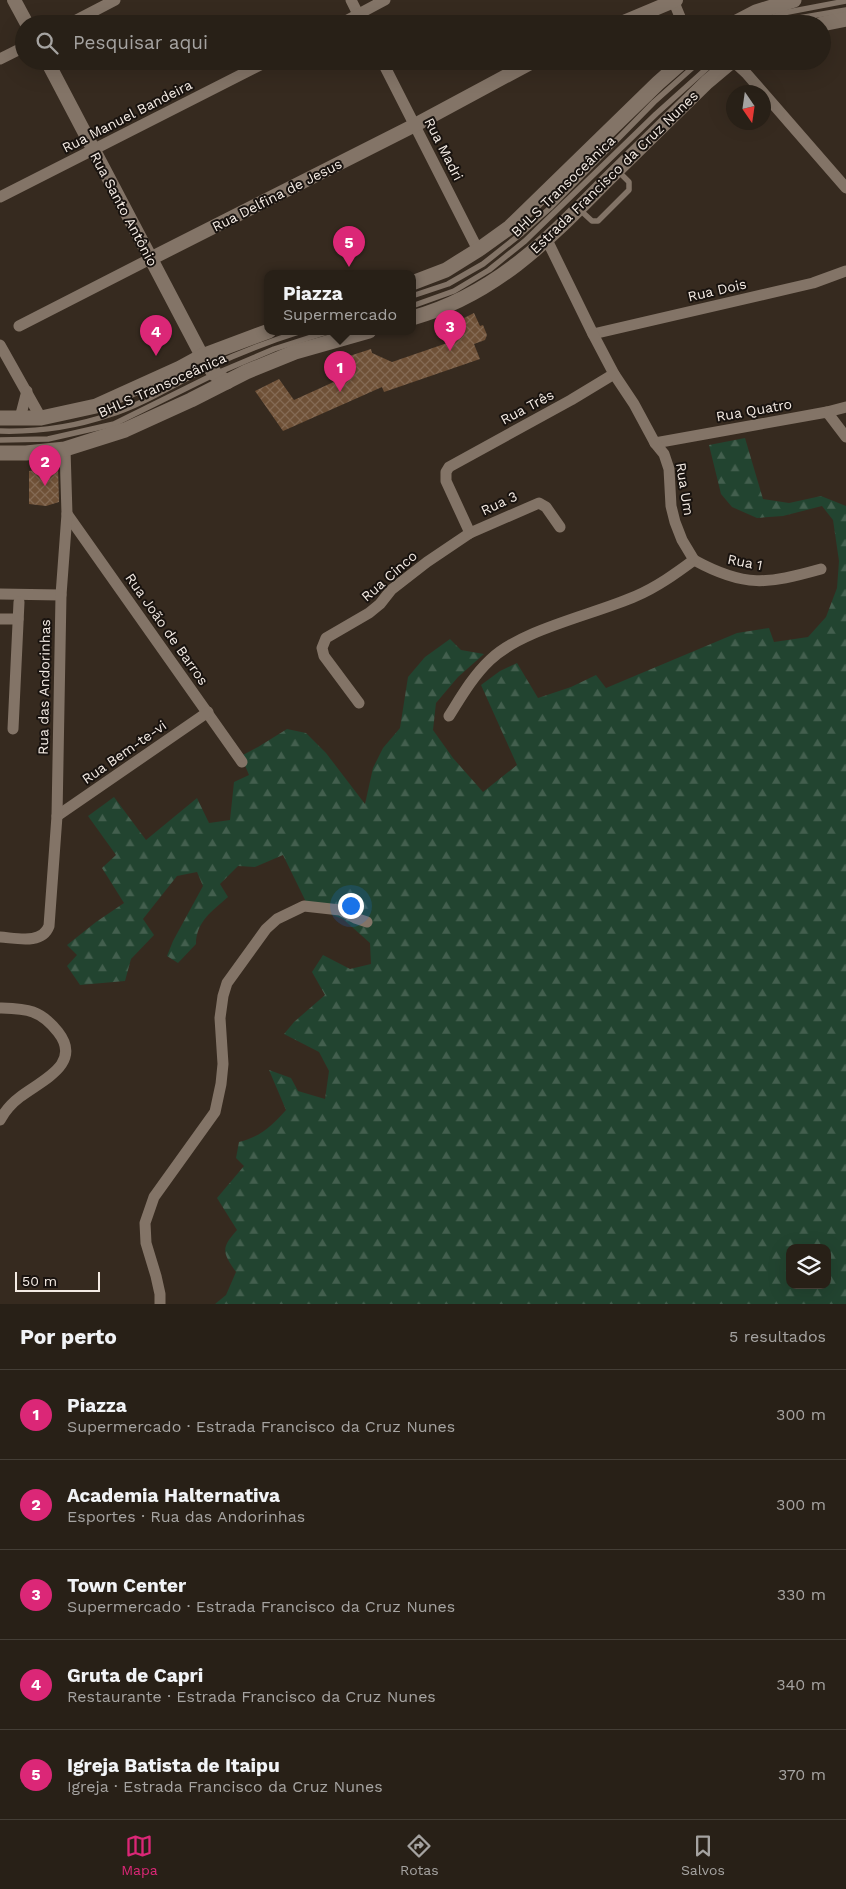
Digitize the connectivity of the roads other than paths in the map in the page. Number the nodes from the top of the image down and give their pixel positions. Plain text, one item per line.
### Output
1 (14, 0) edge
2 (115, 0) edge
3 (351, 0) edge
4 (385, 0) edge
5 (674, 0) edge
6 (794, 0) edge
7 (846, 2) edge
8 (846, 10) edge
9 (22, 15) edge
10 (86, 15) edge
11 (358, 15) edge
12 (365, 15) edge
13 (640, 15) edge
14 (680, 15) edge
15 (750, 15) edge
16 (778, 15) edge
17 (817, 15) edge
18 (846, 19) edge
19 (831, 22) edge
20 (15, 52) edge
21 (0, 59) edge
22 (52, 70) edge
23 (251, 70) edge
24 (386, 70) edge
25 (517, 70) edge
26 (673, 70) edge
27 (690, 70) edge
28 (705, 70) edge
29 (721, 70) edge
30 (743, 70) edge
31 (414, 125) junction
32 (94, 151) junction
33 (618, 170) junction
34 (846, 188) edge
35 (0, 197) edge
36 (579, 208) junction
37 (548, 240) junction
38 (478, 250) junction
39 (150, 259) junction
40 (846, 271) edge
41 (416, 281) edge
42 (416, 295) edge
43 (416, 305) edge
44 (416, 316) edge
45 (18, 326) dead end
46 (264, 334) edge
47 (593, 334) junction
48 (290, 335) edge
49 (318, 335) edge
50 (355, 335) edge
51 (0, 345) edge
52 (213, 370) junction
53 (614, 374) junction
54 (27, 391) junction
55 (846, 407) edge
56 (827, 412) junction
57 (0, 418) edge
58 (20, 418) junction
59 (41, 418) junction
60 (0, 431) edge
61 (846, 437) edge
62 (0, 440) edge
63 (655, 443) junction
64 (65, 449) junction
65 (0, 453) edge
66 (67, 514) junction
67 (560, 527) dead end
68 (470, 533) junction
69 (694, 560) junction
70 (821, 568) dead end
71 (0, 594) edge
72 (61, 595) junction
73 (19, 602) dead end
74 (0, 619) edge
75 (18, 619) junction
76 (359, 703) dead end
77 (208, 712) junction
78 (449, 716) dead end
79 (14, 729) dead end
80 (242, 762) dead end
81 (57, 816) junction
82 (367, 922) dead end
83 (0, 937) edge
84 (0, 1008) edge
85 (0, 1120) edge
86 (160, 1304) edge

1 - 9 street
2 - 10 street
3 - 11 street
4 - 12 street
5 - 13 street
5 - 14 street
6 - 15 main road
7 - 16 lane
8 - 17 lane
18 - 19 main road
20 - 21 street
22 - 32 street, Rua Santo Antônio
23 - 32 street, Rua Manuel Bandeira
24 - 31 street, Rua Madri
25 - 31 street, Rua Delfina de Jesus
26 - 38 main road
27 - 42 lane, BHLS Transoceânica
28 - 43 lane, BHLS Transoceânica
29 - 33 main road, Estrada Francisco da Cruz Nunes
30 - 34 street
31 - 38 street, Rua Madri
31 - 39 street, Rua Delfina de Jesus
32 - 35 street, Rua Manuel Bandeira
32 - 39 street, Rua Santo Antônio
33 - 36 main road, Estrada Francisco da Cruz Nunes
33 - 36 lane
36 - 37 main road, Estrada Francisco da Cruz Nunes
37 - 44 main road, Estrada Francisco da Cruz Nunes
37 - 47 street, Rua Um
38 - 41 main road
39 - 45 street, Rua Delfina de Jesus
39 - 52 street, Rua Santo Antônio
40 - 47 street, Rua Dois
46 - 52 main road
47 - 53 street, Rua Um
48 - 52 lane, BHLS Transoceânica
49 - 52 lane, BHLS Transoceânica
50 - 52 main road
51 - 54 street
52 - 59 main road
52 - 60 lane, BHLS Transoceânica
52 - 62 lane, BHLS Transoceânica
52 - 64 main road
53 - 63 street, Rua Um
53 - 68 street, Rua Três
54 - 58 street
54 - 59 street
55 - 56 street, Rua Quatro
56 - 61 street
56 - 63 street, Rua Quatro
57 - 58 main road
58 - 59 main road
63 - 69 street, Rua Um
64 - 65 main road
64 - 66 street, Rua das Andorinhas
66 - 72 street, Rua das Andorinhas
66 - 77 street, Rua João de Barros
67 - 68 street, Rua 3
68 - 76 street, Rua Cinco
69 - 70 street, Rua 1
69 - 78 street
71 - 72 street
72 - 81 street, Rua das Andorinhas
73 - 75 street
74 - 75 street
75 - 79 street
77 - 80 street, Rua João de Barros
77 - 81 street, Rua Bem-te-vi
81 - 83 street, Rua das Andorinhas
82 - 86 street
84 - 85 street

